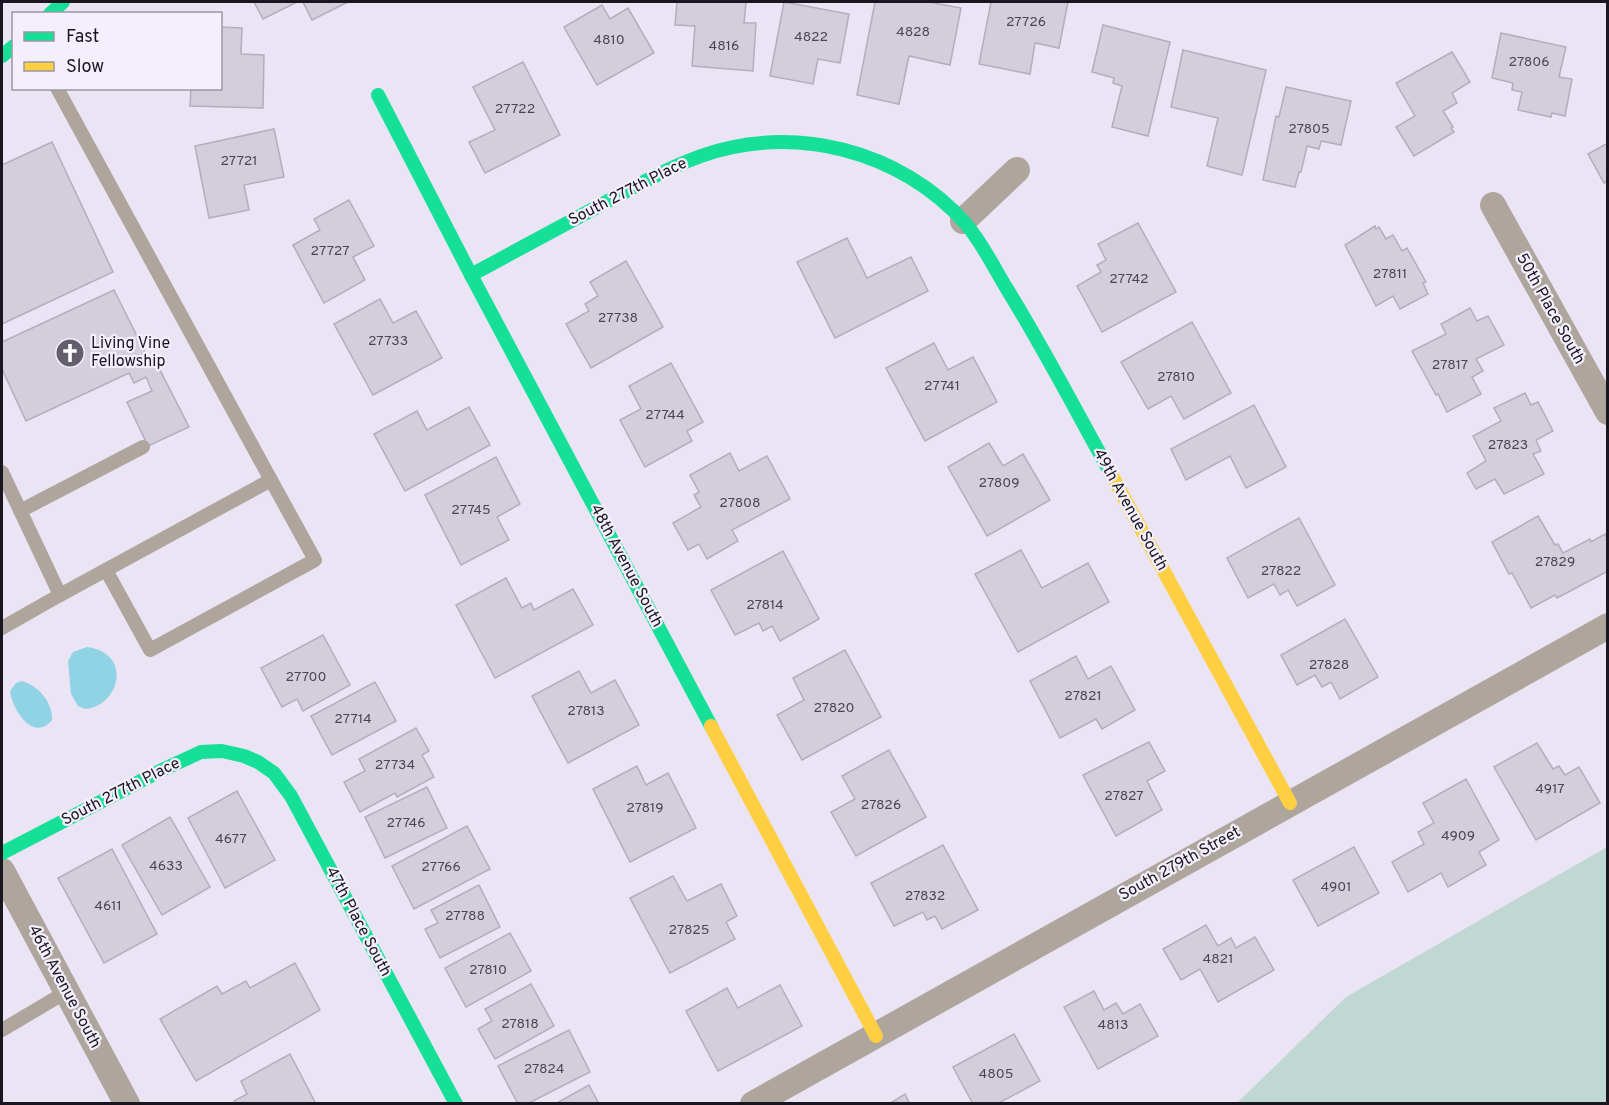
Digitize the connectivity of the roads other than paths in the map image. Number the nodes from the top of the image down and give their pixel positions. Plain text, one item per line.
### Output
1 (58, 90) edge
2 (378, 96) dead end
3 (867, 155) joint
4 (1017, 170) dead end
5 (1493, 205) dead end
6 (963, 221) junction
7 (471, 275) junction
8 (1608, 412) edge
9 (143, 447) dead end
10 (2, 472) edge
11 (271, 480) junction
12 (20, 511) junction
13 (106, 570) junction
14 (60, 595) junction
15 (1608, 626) edge
16 (2, 628) edge
17 (244, 756) joint
18 (1290, 803) junction
19 (2, 853) edge
20 (2, 872) edge
21 (66, 992) junction
22 (2, 1030) edge
23 (876, 1036) junction
24 (126, 1104) edge
25 (456, 1104) edge
26 (753, 1104) edge

1 - 11 lane
2 - 7 street, 48th Avenue South
3 - 6 street, 49th Avenue South
3 - 7 street, South 277th Place
4 - 6 street
5 - 8 street, 50th Place South
6 - 18 street, 49th Avenue South
7 - 23 street, 48th Avenue South
9 - 12 lane
10 - 12 lane
11 - 13 lane
11 - 13 lane
12 - 14 lane
13 - 14 lane
14 - 16 lane
15 - 18 street, South 279th Street
17 - 19 street, South 277th Place
17 - 25 street, 47th Place South
18 - 23 street, South 279th Street
20 - 21 street, 46th Avenue South
21 - 22 lane
21 - 24 street, 46th Avenue South
23 - 26 street, South 279th Street

